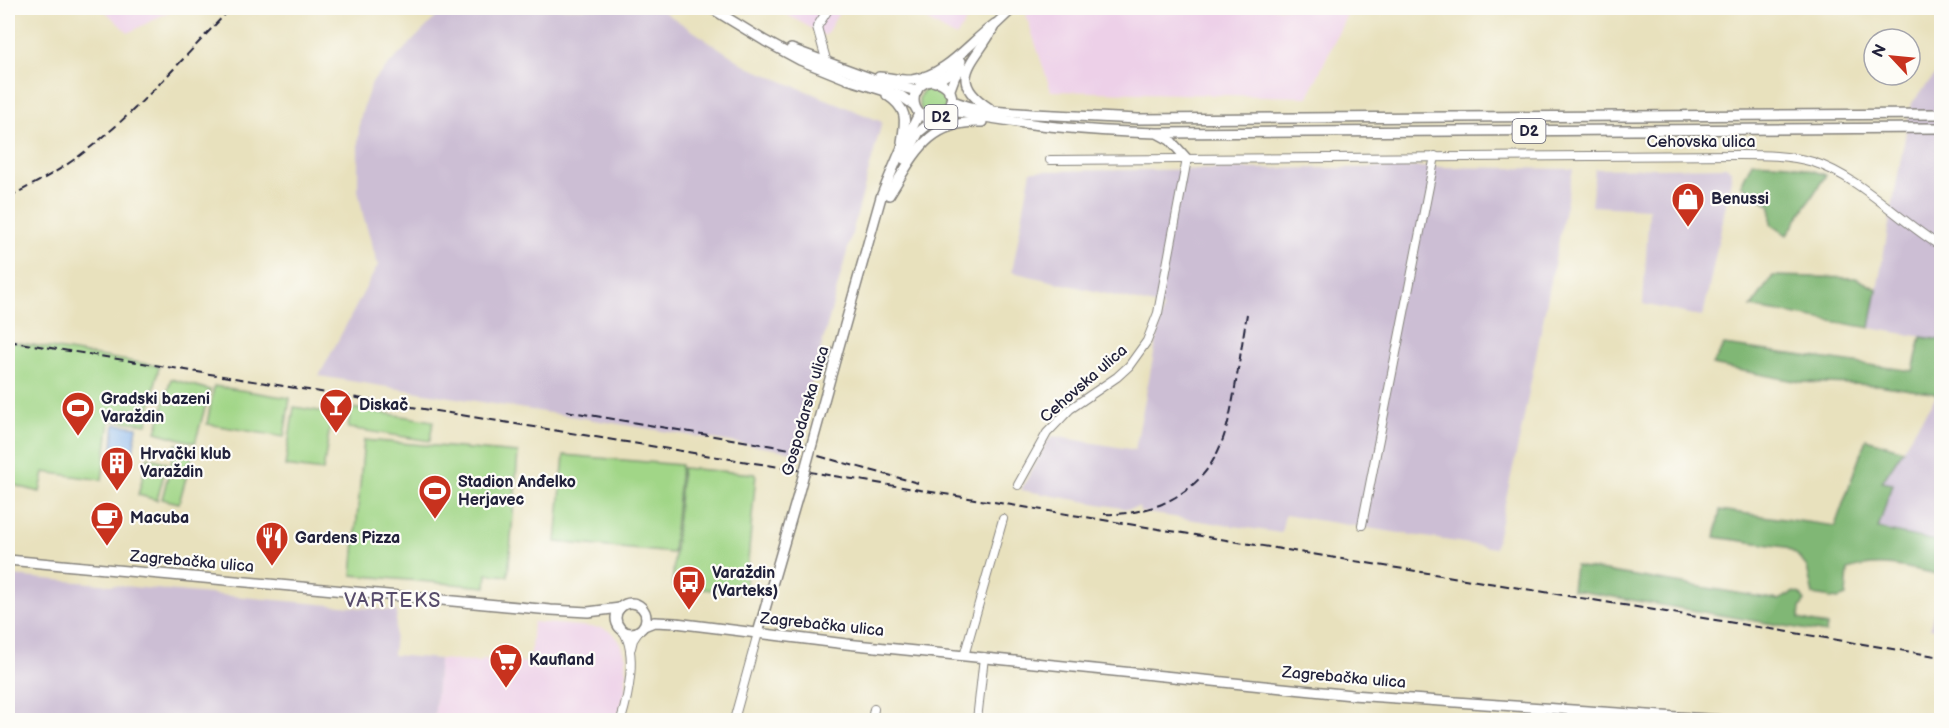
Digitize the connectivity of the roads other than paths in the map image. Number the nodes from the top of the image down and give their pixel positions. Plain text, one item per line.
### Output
1 (711, 8) edge
2 (829, 8) edge
3 (1013, 8) edge
4 (995, 24) junction
5 (751, 32) junction
6 (980, 41) junction
7 (827, 63) junction
8 (868, 77) junction
9 (935, 82) junction
10 (874, 88) junction
11 (916, 91) junction
12 (950, 96) junction
13 (917, 109) junction
14 (948, 111) junction
15 (1941, 114) edge
16 (993, 115) junction
17 (935, 119) junction
18 (1941, 128) edge
19 (1156, 133) junction
20 (900, 152) junction
21 (1435, 156) junction
22 (1187, 159) junction
23 (1050, 160) dead end
24 (889, 195) junction
25 (876, 216) junction
26 (1941, 247) edge
27 (1018, 485) dead end
28 (1003, 519) dead end
29 (1362, 525) dead end
30 (8, 560) edge
31 (620, 608) junction
32 (643, 609) junction
33 (588, 612) junction
34 (676, 623) junction
35 (620, 628) junction
36 (642, 628) junction
37 (758, 633) junction
38 (630, 652) junction
39 (964, 656) junction
40 (984, 657) junction
41 (874, 709) dead end
42 (621, 720) edge
43 (734, 720) edge
44 (872, 720) edge
45 (977, 720) edge
46 (1722, 720) edge

1 - 5 main road, D2
2 - 7 street
3 - 4 main road
4 - 6 main road
4 - 8 main road
4 - 16 main road
5 - 7 main road, D2
5 - 10 main road, D2
6 - 9 main road
6 - 12 main road
7 - 8 main road, D2
8 - 11 main road, D2
9 - 11 main road, D2
9 - 12 main road, D2
10 - 13 main road, D2
10 - 20 main road
11 - 13 main road, D2
12 - 14 main road, D2
12 - 16 main road, D2
13 - 17 main road, D2
13 - 20 main road, Gospodarska ulica
14 - 16 main road, D2
14 - 17 main road, D2
15 - 16 main road, D2
16 - 19 main road, D2
16 - 24 main road
17 - 24 main road
18 - 19 main road, D2
19 - 22 main road
20 - 25 main road, Gospodarska ulica
21 - 22 street, Cehovska ulica
21 - 26 street, Cehovska ulica
21 - 29 street
22 - 23 street, Cehovska ulica
22 - 27 street, Cehovska ulica
24 - 25 main road
25 - 37 main road, Gospodarska ulica, bridge
28 - 39 street
30 - 33 main road, Zagrebačka ulica
31 - 32 main road, Zagrebačka ulica
31 - 33 main road, Zagrebačka ulica
31 - 35 main road
32 - 34 main road, Zagrebačka ulica
32 - 36 main road
33 - 35 main road, Zagrebačka ulica
34 - 36 main road, Zagrebačka ulica
34 - 37 main road, Zagrebačka ulica
35 - 36 main road, Zagrebačka ulica
35 - 38 street
36 - 38 street
37 - 39 main road, Zagrebačka ulica
37 - 43 street, Gospodarska ulica
38 - 42 street
39 - 40 main road, Zagrebačka ulica
40 - 45 street
40 - 46 main road, Zagrebačka ulica
41 - 44 street

